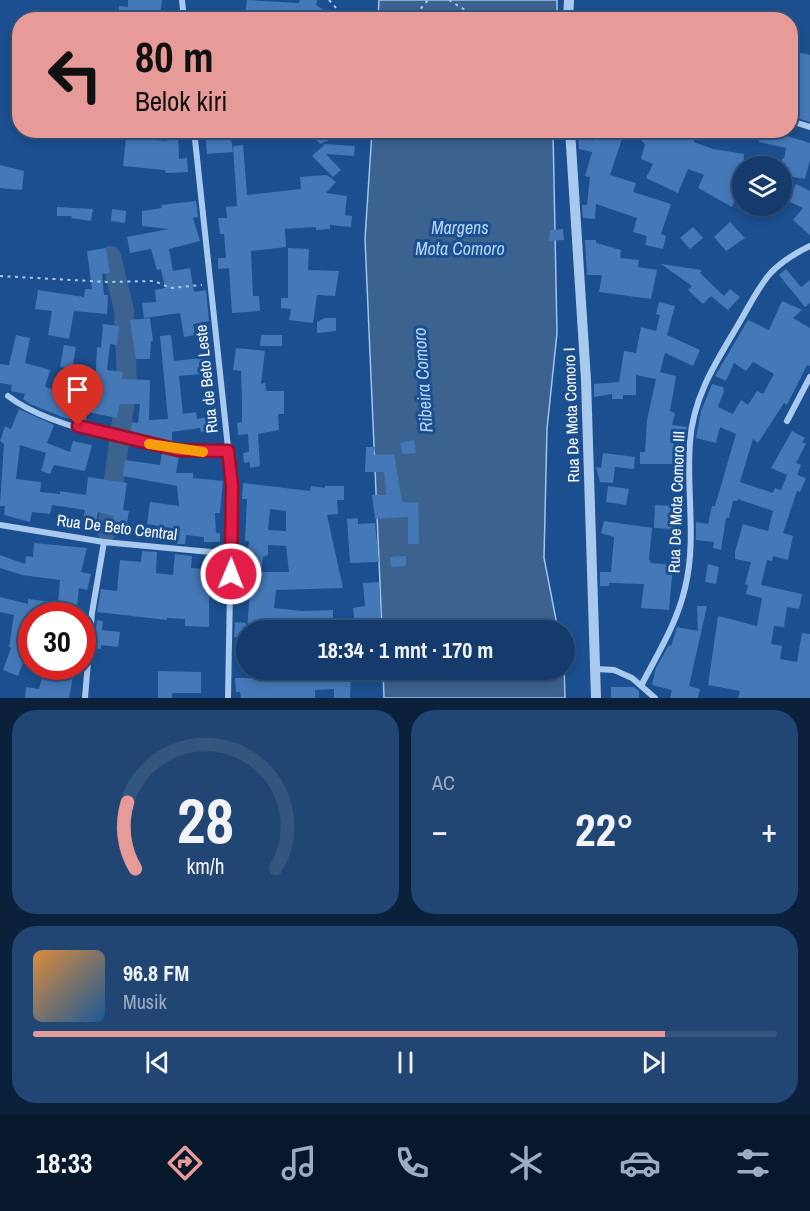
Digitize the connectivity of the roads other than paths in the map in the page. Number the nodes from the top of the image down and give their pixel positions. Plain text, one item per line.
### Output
1 (195, 138) edge
2 (571, 138) edge
3 (810, 246) edge
4 (810, 377) edge
5 (8, 396) dead end
6 (787, 421) dead end
7 (228, 451) junction
8 (0, 525) edge
9 (104, 542) junction
10 (232, 554) junction
11 (596, 669) junction
12 (642, 684) junction
13 (85, 698) edge
14 (228, 698) edge
15 (596, 698) edge
16 (655, 698) edge

1 - 7 street, Rua de Beto Leste
2 - 11 street, Rua De Mota Comoro I
3 - 12 street, Rua De Mota Comoro III
4 - 6 street
5 - 7 street
7 - 10 street, Rua de Beto Leste
8 - 9 street, Rua De Beto Central
9 - 10 street, Rua De Beto Central
9 - 13 street
10 - 14 street, Rua de Beto Leste
11 - 12 street
11 - 15 street, Rua De Mota Comoro I
12 - 16 street

